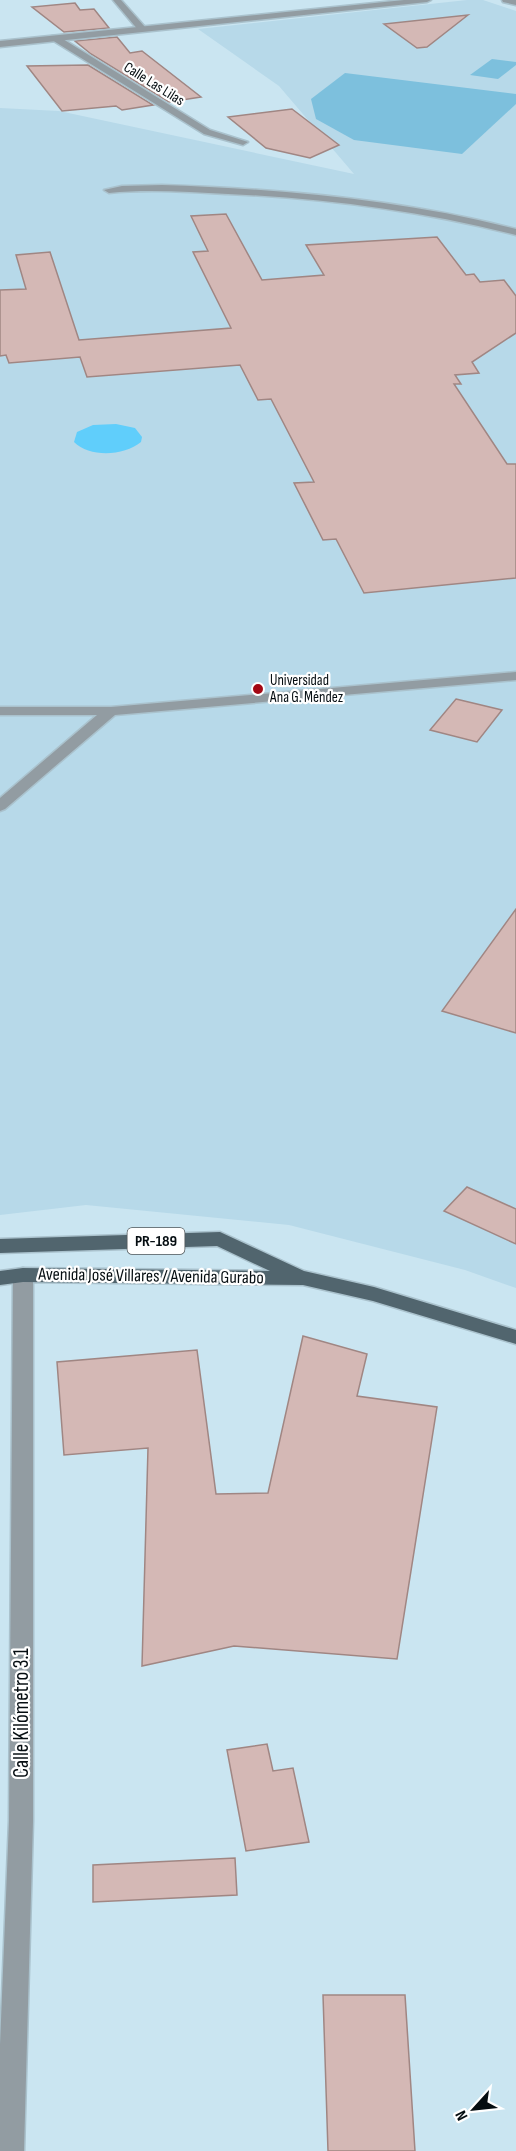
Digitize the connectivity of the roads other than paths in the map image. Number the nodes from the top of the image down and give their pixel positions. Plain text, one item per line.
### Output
1 (117, 0) edge
2 (427, 0) edge
3 (506, 0) edge
4 (516, 3) edge
5 (142, 29) junction
6 (56, 38) junction
7 (0, 44) edge
8 (243, 142) dead end
9 (109, 190) dead end
10 (516, 232) edge
11 (516, 676) edge
12 (0, 711) edge
13 (111, 711) junction
14 (0, 806) edge
15 (0, 1246) edge
16 (12, 1276) edge
17 (303, 1278) junction
18 (516, 1337) edge
19 (10, 2151) edge

1 - 5 street
2 - 5 street
3 - 4 street
5 - 6 street
6 - 7 street
6 - 8 street, Calle Las Lilas
9 - 10 street
11 - 13 street
12 - 13 street
13 - 14 street
15 - 17 main road, Avenida José Villares / Avenida Gurabo / PR-189
16 - 17 main road, Avenida José Villares / Avenida Gurabo / PR-189
16 - 19 street, Calle Kilómetro 3.1
17 - 18 main road, Avenida José Villares / Avenida Gurabo / PR-189

